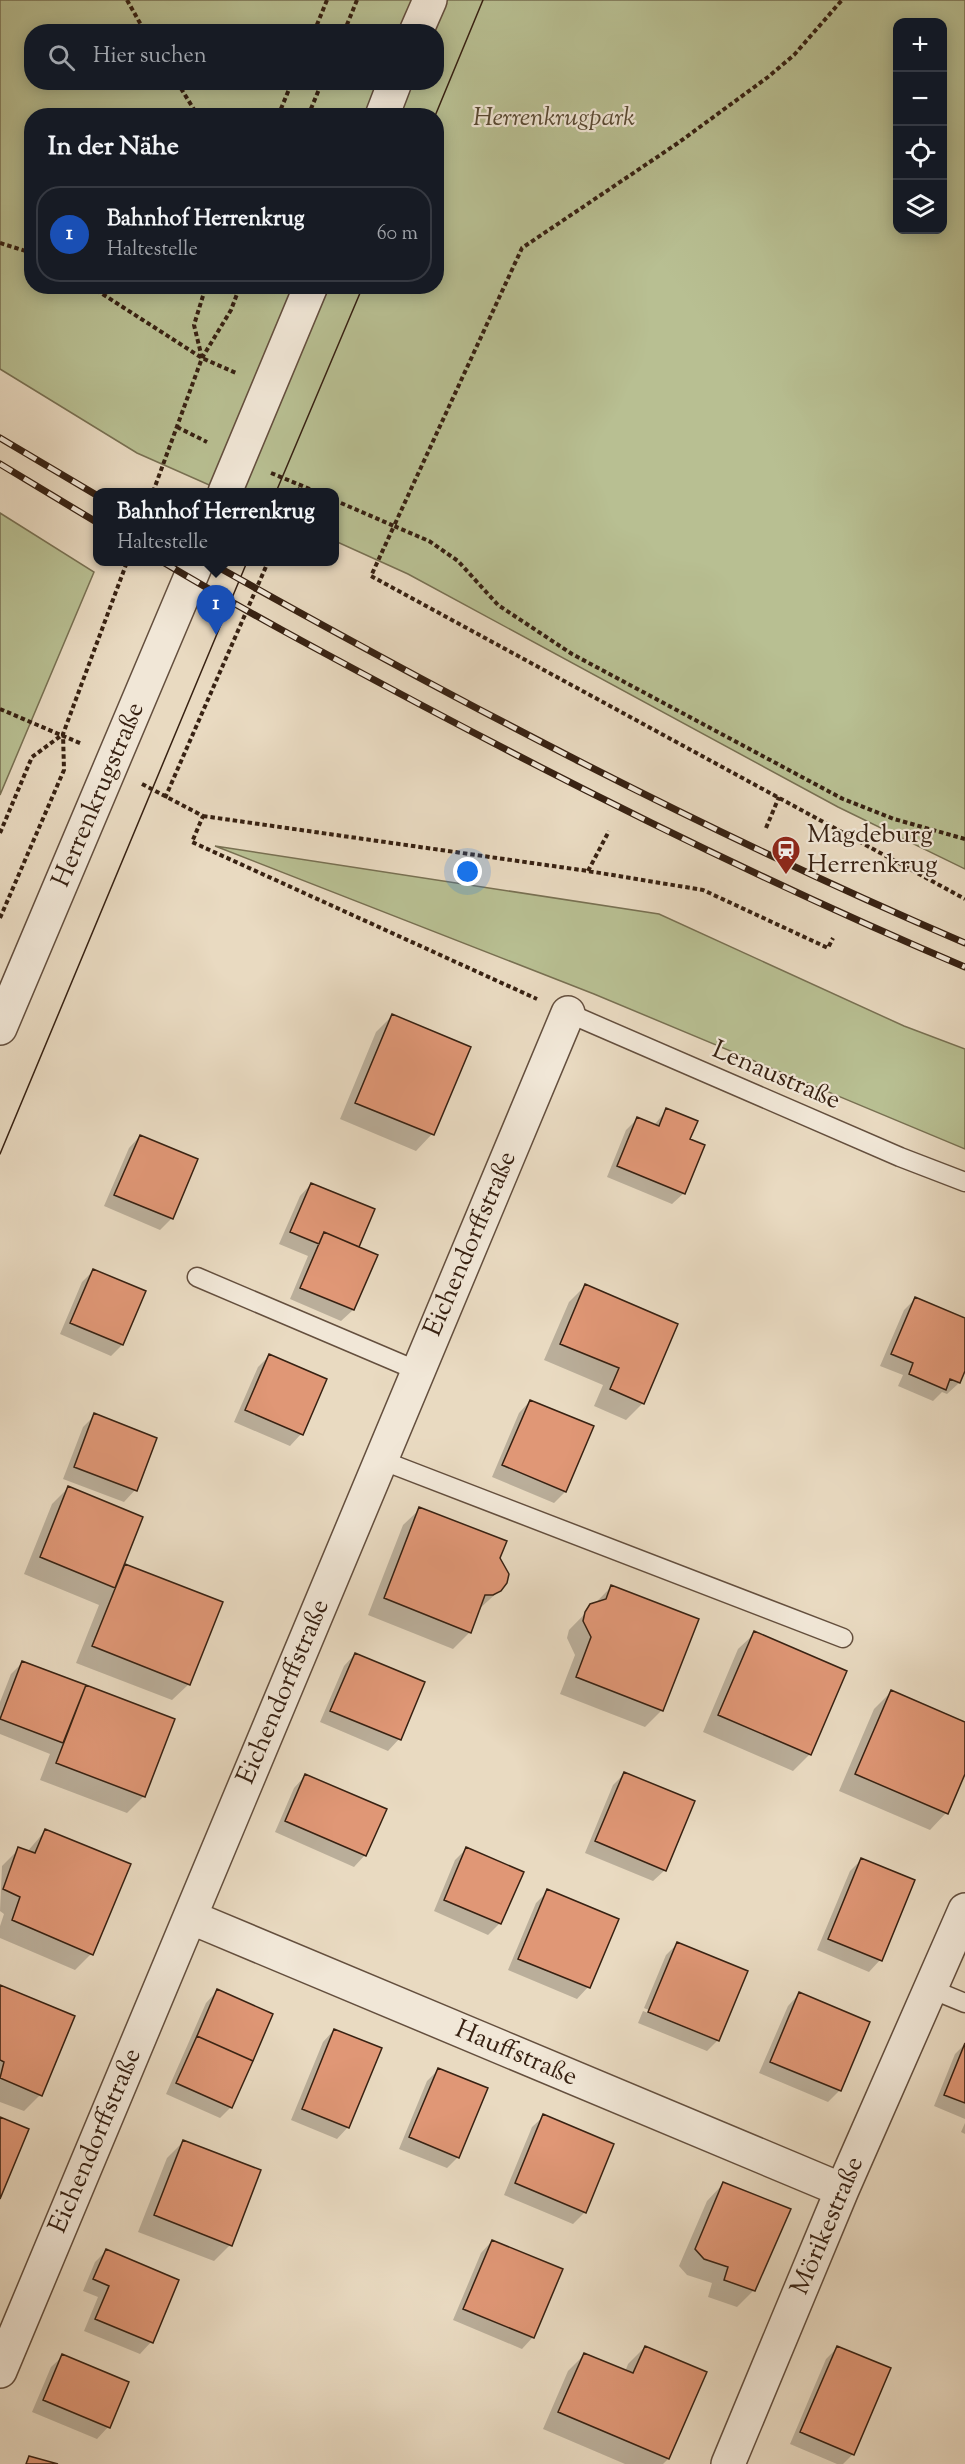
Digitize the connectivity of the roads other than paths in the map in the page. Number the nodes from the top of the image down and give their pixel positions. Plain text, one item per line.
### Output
1 (429, 0) edge
2 (419, 24) edge
3 (392, 90) edge
4 (385, 108) edge
5 (307, 294) edge
6 (227, 488) edge
7 (195, 566) edge
8 (568, 1013) joint
9 (0, 1028) edge
10 (965, 1182) edge
11 (197, 1277) dead end
12 (418, 1371) junction
13 (381, 1460) junction
14 (843, 1638) dead end
15 (965, 1910) edge
16 (190, 1917) junction
17 (931, 1989) junction
18 (965, 2003) edge
19 (842, 2190) junction
20 (0, 2371) edge
21 (728, 2464) edge

1 - 2 street
3 - 4 street
5 - 6 street
7 - 9 street, Herrenkrugstraße
8 - 10 lane, Lenaustraße
8 - 12 street, Eichendorffstraße
11 - 12 lane
12 - 13 street, Eichendorffstraße
13 - 14 lane
13 - 16 street, Eichendorffstraße
15 - 17 street, Mörikestraße
16 - 19 street, Hauffstraße
16 - 20 street, Eichendorffstraße
17 - 18 lane
17 - 19 street, Mörikestraße
19 - 21 street, Mörikestraße

